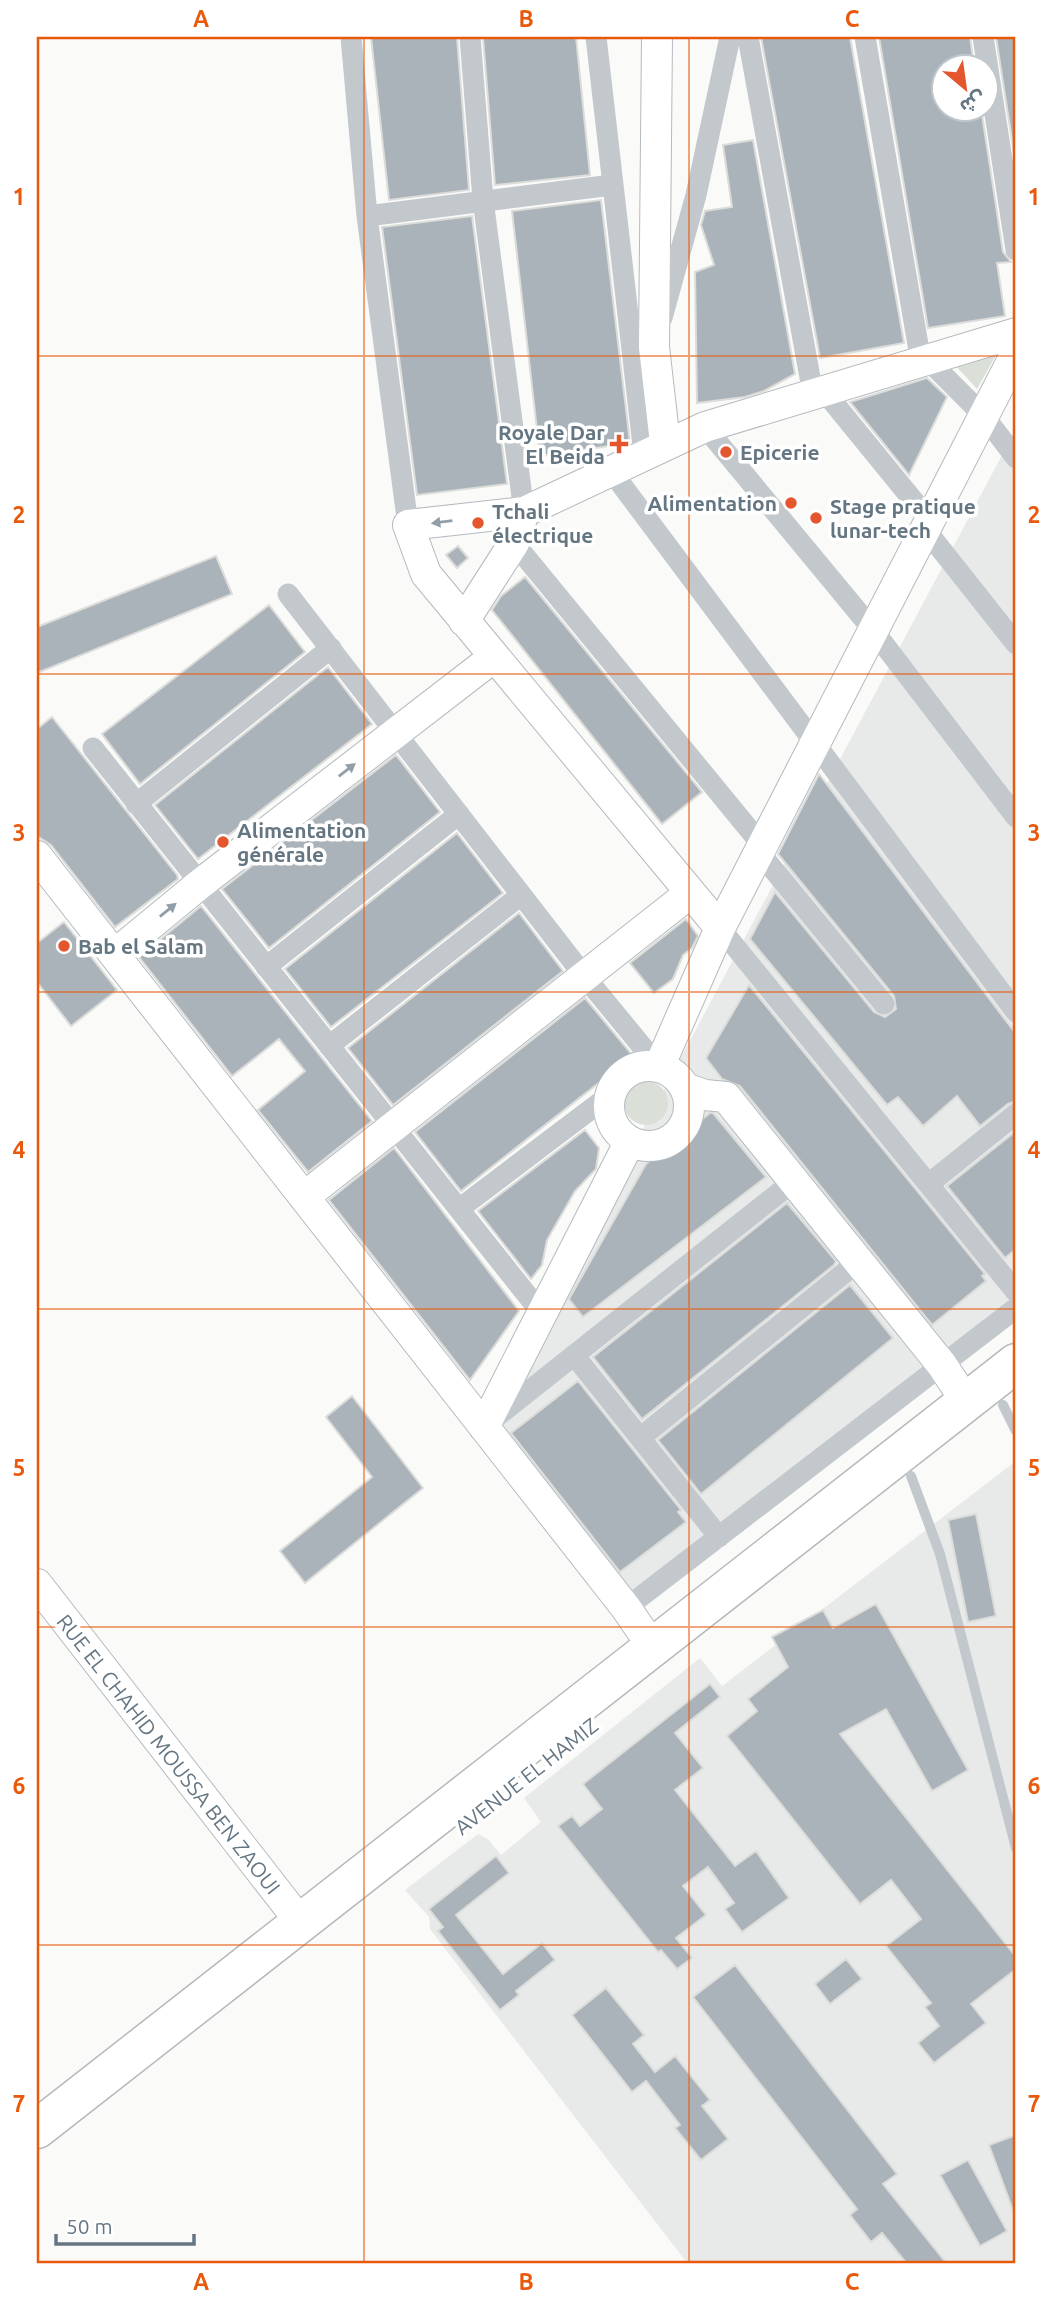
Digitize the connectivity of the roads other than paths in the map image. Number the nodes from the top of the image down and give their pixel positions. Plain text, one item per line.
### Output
1 (351, 37) edge
2 (470, 37) edge
3 (596, 37) edge
4 (657, 37) edge
5 (730, 37) edge
6 (748, 37) edge
7 (864, 37) edge
8 (983, 37) edge
9 (612, 185) junction
10 (483, 200) junction
11 (367, 216) junction
12 (1016, 250) edge
13 (1016, 333) edge
14 (654, 347) junction
15 (1016, 353) edge
16 (924, 361) junction
17 (819, 393) junction
18 (984, 416) junction
19 (705, 427) junction
20 (655, 449) junction
21 (1016, 458) edge
22 (612, 472) junction
23 (524, 512) junction
24 (928, 525) junction
25 (408, 526) junction
26 (514, 543) junction
27 (288, 594) dead end
28 (464, 621) junction
29 (873, 630) junction
30 (1016, 645) edge
31 (331, 648) junction
32 (494, 657) junction
33 (396, 733) junction
34 (815, 742) junction
35 (93, 748) dead end
36 (136, 804) junction
37 (459, 814) junction
38 (1016, 817) edge
39 (760, 849) junction
40 (37, 856) edge
41 (200, 884) junction
42 (689, 894) junction
43 (521, 895) junction
44 (720, 928) junction
45 (115, 954) junction
46 (266, 967) junction
47 (584, 977) junction
48 (884, 1004) dead end
49 (1016, 1012) edge
50 (329, 1046) junction
51 (659, 1067) junction
52 (685, 1088) junction
53 (611, 1094) junction
54 (1016, 1114) edge
55 (393, 1126) junction
56 (630, 1141) junction
57 (794, 1181) junction
58 (930, 1183) junction
59 (304, 1196) junction
60 (459, 1209) junction
61 (859, 1261) junction
62 (1016, 1292) edge
63 (1016, 1308) edge
64 (543, 1315) junction
65 (574, 1355) junction
66 (1016, 1363) edge
67 (942, 1365) junction
68 (1000, 1408) edge
69 (484, 1427) junction
70 (640, 1438) junction
71 (911, 1476) junction
72 (719, 1537) junction
73 (37, 1584) edge
74 (626, 1608) junction
75 (654, 1649) junction
76 (1016, 1848) edge
77 (302, 1924) junction
78 (37, 2129) edge
79 (37, 2158) edge

1 - 11 street
2 - 10 street
3 - 9 street
4 - 14 street
5 - 14 street
6 - 17 street
7 - 16 street
8 - 12 street
9 - 10 street
9 - 20 street
10 - 11 street
10 - 23 street
11 - 25 street
13 - 16 street
14 - 20 street
15 - 18 street
16 - 17 street
16 - 18 street
17 - 19 street
17 - 24 street
18 - 21 street
18 - 24 street
19 - 20 street
19 - 29 street
20 - 22 street
22 - 23 street
22 - 34 street
23 -> 25 street
23 - 26 street
24 - 29 street
24 - 30 street
25 - 28 street
26 - 28 street
26 - 39 street
27 - 31 street
28 - 32 street
29 - 34 street
29 - 38 street
31 - 33 street
31 - 36 street
32 - 33 street
32 - 42 street
33 - 37 street
41 -> 33 street
34 - 39 street
34 - 49 street
35 - 36 street
36 - 41 street
37 - 43 street
37 - 46 street
39 - 44 street
39 - 48 street
40 - 45 street
45 -> 41 street
41 - 46 street
42 - 44 street
42 - 47 street
43 - 47 street
43 - 50 street
44 - 51 street
44 - 58 street
45 - 59 street
46 - 50 street
47 - 51 street
47 - 55 street
50 - 55 street
51 - 52 street
51 - 53 street
52 - 56 street
52 - 57 street
53 - 56 street
53 - 60 street
54 - 58 street
55 - 59 street
55 - 60 street
56 - 64 street
57 - 61 street
57 - 65 street
58 - 62 street
59 - 69 street
60 - 64 street
61 - 67 street
61 - 70 street
63 - 67 street
64 - 69 street
65 - 69 street
65 - 70 street
66 - 68 highway
67 - 68 street
67 - 72 street
68 - 71 highway, AVENUE EL HAMIZ
68 - 75 highway
69 - 74 street
70 - 72 street
71 - 76 lane
71 - 79 highway, AVENUE EL HAMIZ
72 - 74 street
73 - 77 street, RUE EL CHAHID MOUSSA BEN ZAOUI
74 - 75 street
75 - 77 highway
77 - 78 highway

